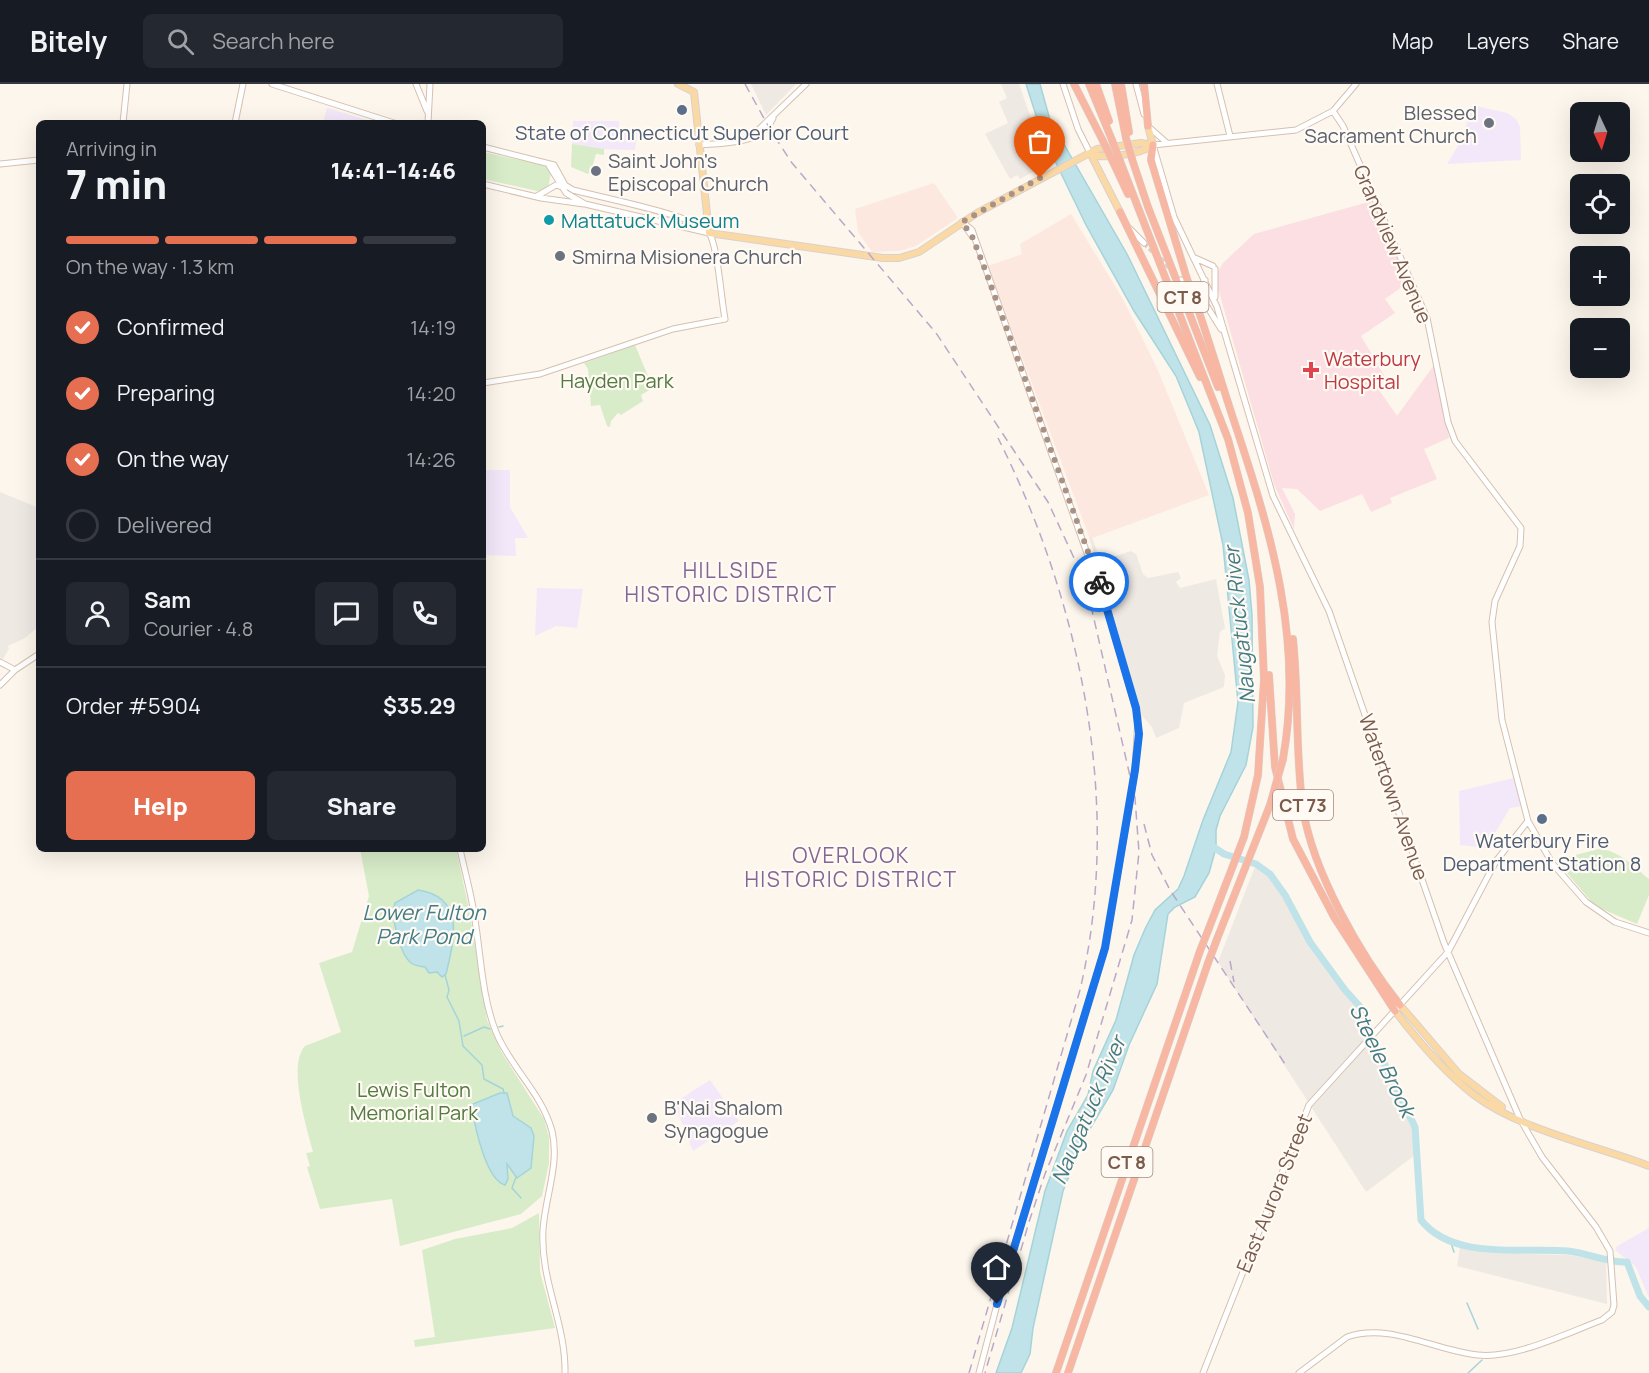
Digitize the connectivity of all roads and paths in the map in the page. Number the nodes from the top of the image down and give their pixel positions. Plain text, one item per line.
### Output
1 (127, 84) edge
2 (243, 84) edge
3 (272, 84) edge
4 (430, 84) edge
5 (678, 84) edge
6 (693, 84) edge
7 (806, 84) edge
8 (1063, 84) edge
9 (1074, 84) edge
10 (1089, 84) edge
11 (1096, 84) edge
12 (1113, 84) edge
13 (1122, 84) edge
14 (1136, 84) edge
15 (1144, 84) edge
16 (1217, 84) edge
17 (1356, 84) edge
18 (416, 86) edge
19 (694, 92) junction
20 (428, 111) junction
21 (1333, 111) junction
22 (123, 120) edge
23 (236, 120) edge
24 (385, 120) edge
25 (428, 120) edge
26 (1148, 126) junction
27 (1230, 136) junction
28 (1128, 138) junction
29 (1113, 140) junction
30 (1167, 143) junction
31 (699, 145) junction
32 (1153, 145) junction
33 (486, 148) edge
34 (1091, 155) junction
35 (36, 160) edge
36 (1116, 162) junction
37 (545, 163) junction
38 (0, 164) edge
39 (553, 171) junction
40 (486, 185) edge
41 (564, 187) junction
42 (551, 190) junction
43 (537, 196) junction
44 (547, 199) junction
45 (585, 204) junction
46 (1120, 212) junction
47 (962, 222) junction
48 (709, 233) junction
49 (1144, 243) tunnel mouth
50 (1193, 256) junction
51 (1206, 280) junction
52 (1185, 281) junction
53 (1217, 307) junction
54 (1228, 344) junction
55 (486, 383) edge
56 (1238, 434) junction
57 (1228, 439) junction
58 (1281, 584) junction
59 (1263, 607) junction
60 (36, 656) edge
61 (0, 662) edge
62 (15, 670) junction
63 (0, 685) edge
64 (1528, 821) junction
65 (461, 852) edge
66 (1649, 933) edge
67 (1448, 952) junction
68 (1400, 1005) junction
69 (1395, 1011) junction
70 (1520, 1119) junction
71 (1649, 1166) edge
72 (565, 1373) edge
73 (980, 1373) edge
74 (1056, 1373) edge
75 (1068, 1373) edge
76 (1203, 1373) edge
77 (1299, 1373) edge

1 - 22 main road
2 - 23 main road
3 - 24 main road
4 - 18 main road
4 - 20 main road
5 - 19 main road
6 - 19 main road
7 - 31 main road
8 - 34 main road
9 - 36 highway, bridge
10 - 29 highway, CT 8
11 - 29 highway
12 - 28 highway
13 - 28 highway
14 - 26 main road
15 - 26 highway
16 - 27 main road
17 - 21 main road
18 - 20 main road
19 - 31 main road
20 - 25 main road
21 - 27 main road
21 - 64 main road, Grandview Avenue
26 - 30 main road
26 - 32 main road
27 - 30 main road
28 - 56 highway, CT 8, bridge
29 - 36 highway, CT 8, bridge
30 - 32 main road
31 - 48 main road
32 - 34 main road
32 - 50 main road, Watertown Avenue
32 - 52 highway
33 - 37 main road
34 - 46 main road
34 - 47 main road
35 - 38 main road
36 - 57 highway, CT 8
37 - 39 main road
37 - 41 main road
39 - 41 main road
39 - 42 main road
40 - 43 main road
41 - 42 main road
41 - 44 main road
41 - 45 main road
41 - 48 main road
42 - 43 main road
43 - 44 main road
44 - 45 main road
45 - 48 main road
46 - 49 main road
46 - 57 highway
47 - 48 main road
47 - 73 main road, bridge
48 - 55 main road
50 - 51 main road, Watertown Avenue
50 - 53 main road
51 - 52 main road
51 - 53 main road, Watertown Avenue
52 - 54 main road, Watertown Avenue
52 - 56 highway, bridge
53 - 54 main road, Watertown Avenue
54 - 67 main road, Watertown Avenue
56 - 58 highway, CT 8
57 - 59 highway, CT 8
58 - 68 highway, CT 73
58 - 75 highway, CT 8, bridge
59 - 69 highway, CT 73
59 - 74 highway, CT 8, bridge
60 - 62 main road
61 - 62 main road
62 - 63 main road
64 - 66 main road, Grandview Avenue
64 - 67 main road, East Aurora Street
65 - 72 main road
67 - 68 main road, East Aurora Street
67 - 70 main road, Watertown Avenue
68 - 69 main road, East Aurora Street
68 - 70 main road, CT 73
69 - 70 main road, CT 73
69 - 76 main road, East Aurora Street
70 - 71 main road, CT 73
70 - 77 main road, Watertown Avenue

